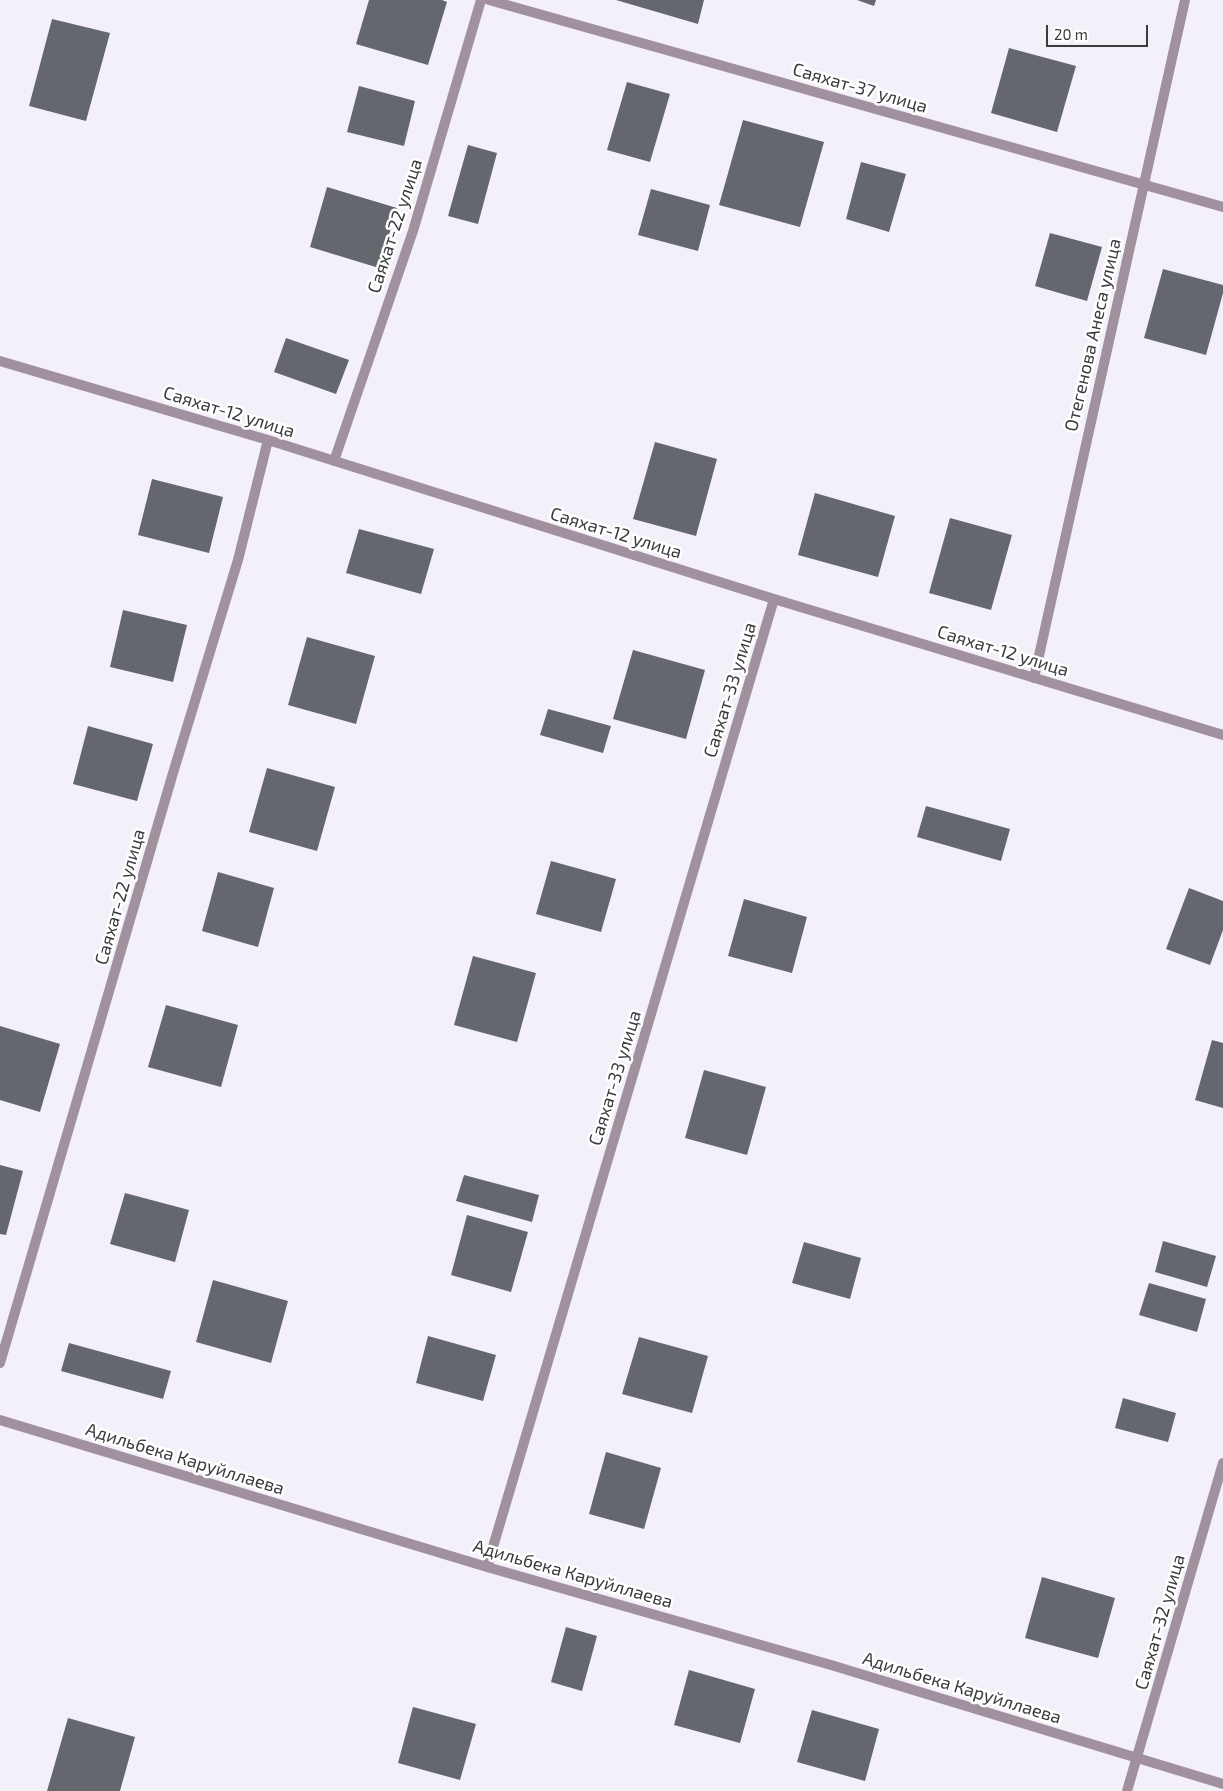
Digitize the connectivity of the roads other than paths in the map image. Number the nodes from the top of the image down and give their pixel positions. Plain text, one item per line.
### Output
1 (482, 0) edge
2 (489, 0) edge
3 (1185, 0) edge
4 (1144, 184) junction
5 (1223, 207) edge
6 (0, 361) edge
7 (268, 440) junction
8 (334, 461) junction
9 (774, 599) junction
10 (1034, 678) junction
11 (1223, 735) edge
12 (0, 1363) edge
13 (0, 1420) edge
14 (1223, 1462) edge
15 (487, 1567) junction
16 (1137, 1759) junction
17 (1223, 1784) edge
18 (1127, 1791) edge

1 - 8 street, Саяхат-22 улица
2 - 4 street, Саяхат-37 улица
3 - 4 street, Отегенова Анеса улица
4 - 5 street, Саяхат-37 улица
4 - 10 street, Отегенова Анеса улица
6 - 7 street, Саяхат-12 улица
7 - 8 street, Саяхат-12 улица
7 - 12 street, Саяхат-22 улица
8 - 9 street, Саяхат-12 улица
9 - 10 street, Саяхат-12 улица
9 - 15 street, Саяхат-33 улица
10 - 11 street, Саяхат-12 улица
13 - 15 street, Адильбека Каруйллаева
14 - 16 street, Саяхат-32 улица
15 - 16 street, Адильбека Каруйллаева
16 - 17 street, Адильбека Каруйллаева
16 - 18 street, Саяхат-32 улица

